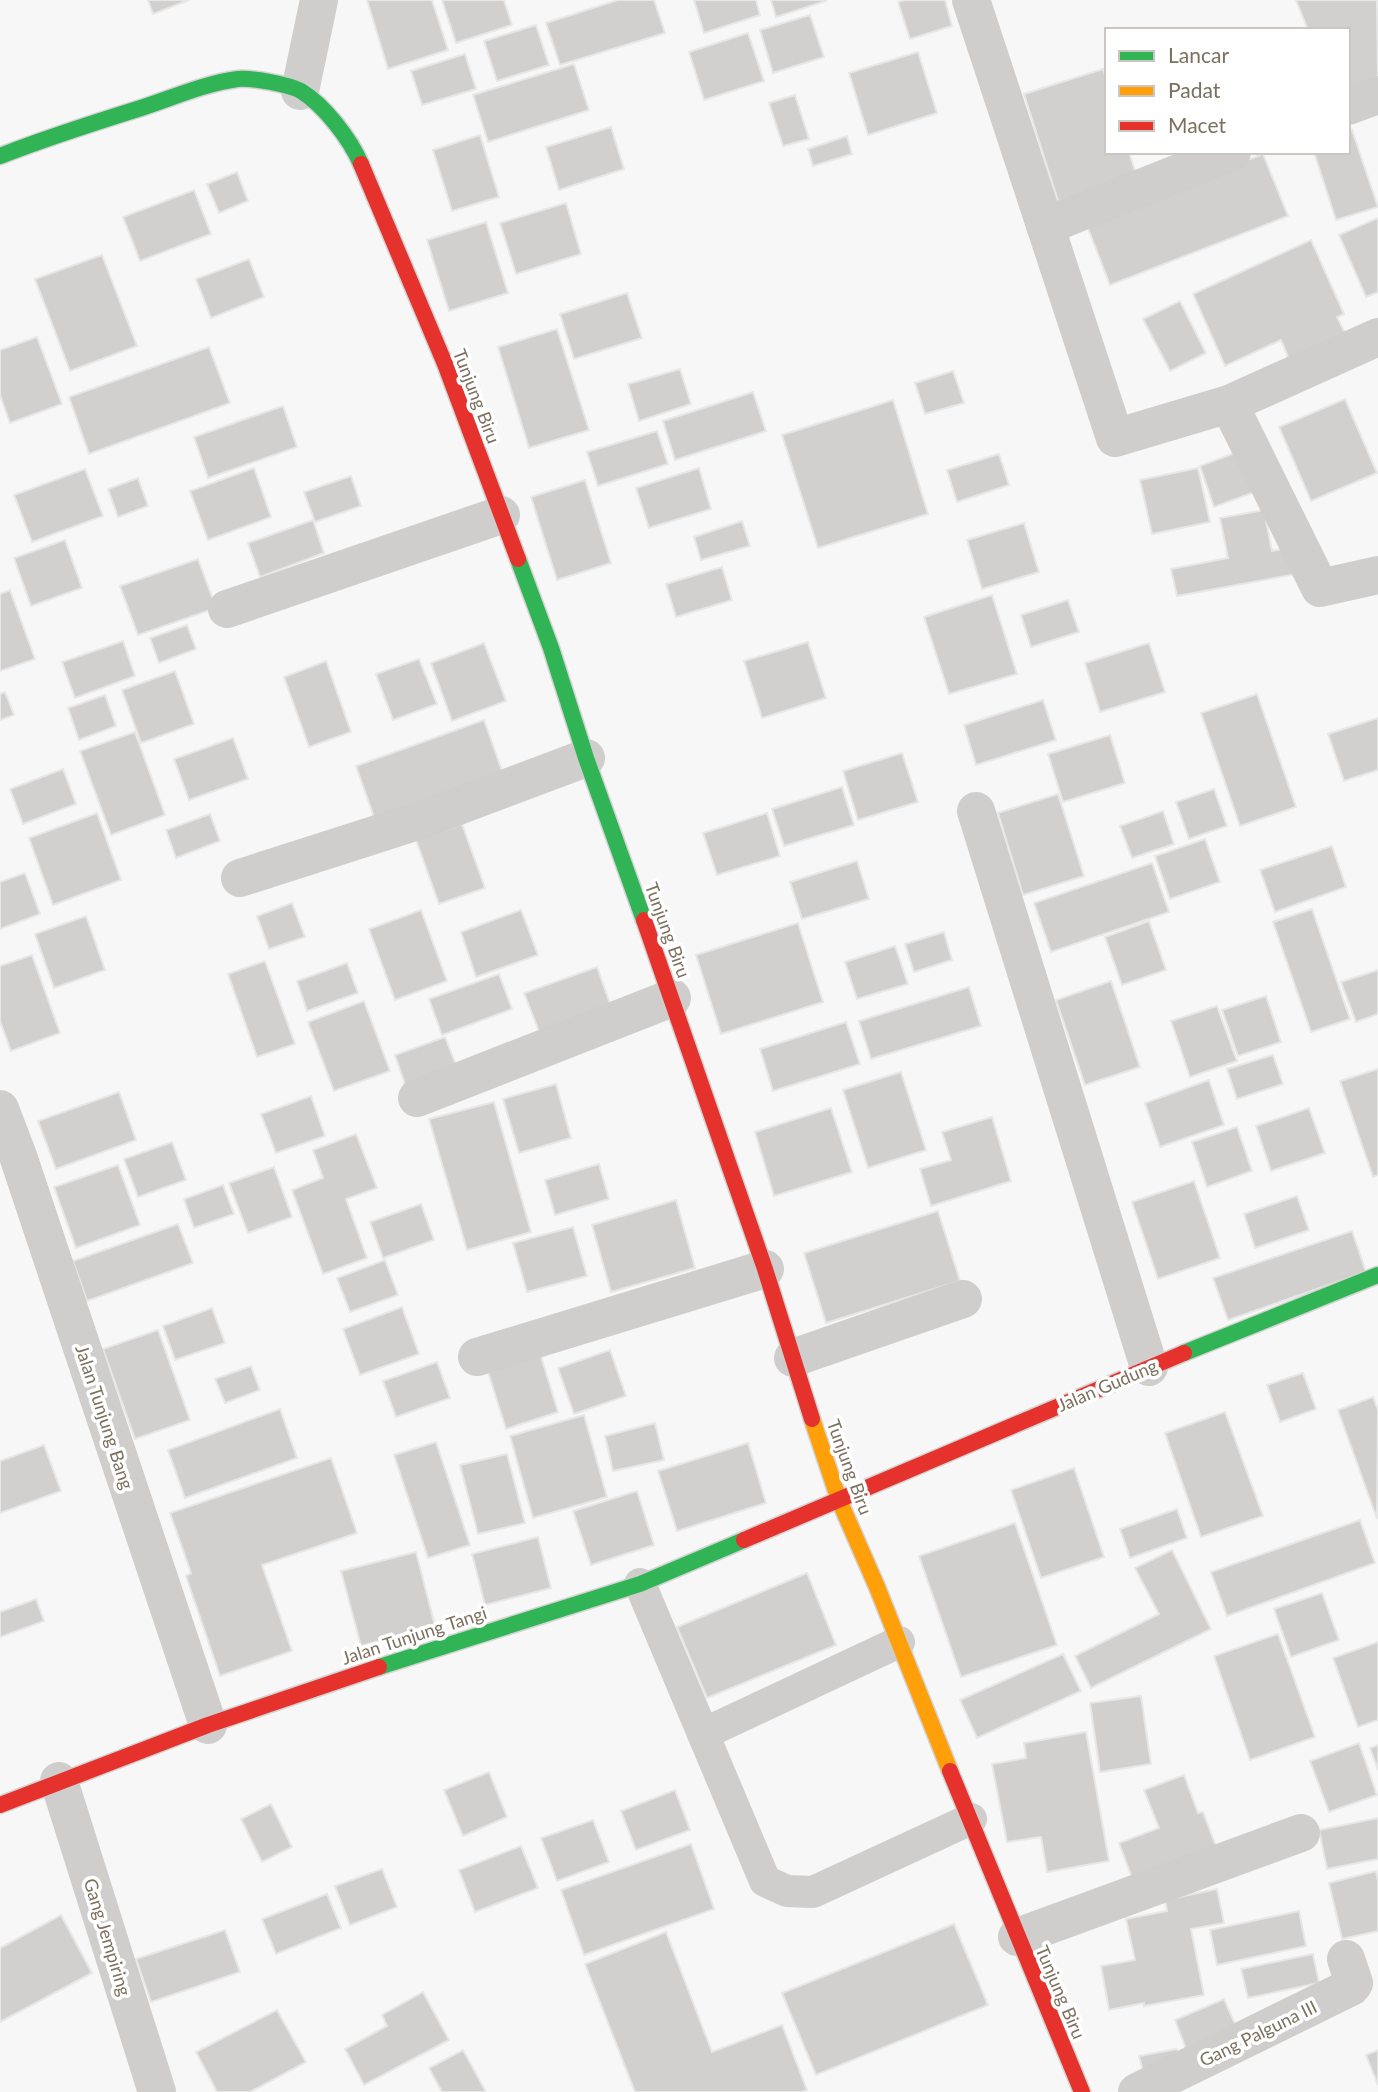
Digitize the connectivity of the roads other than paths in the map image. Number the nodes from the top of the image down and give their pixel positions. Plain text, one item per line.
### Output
1 (319, 0) edge
2 (971, 0) edge
3 (300, 90) junction
4 (1378, 95) edge
5 (1350, 105) edge
6 (1227, 154) edge
7 (0, 156) edge
8 (1045, 226) junction
9 (1378, 337) edge
10 (1229, 404) junction
11 (501, 515) junction
12 (1378, 575) edge
13 (226, 608) dead end
14 (586, 758) junction
15 (976, 811) dead end
16 (240, 878) dead end
17 (672, 998) junction
18 (417, 1098) dead end
19 (0, 1109) edge
20 (765, 1269) junction
21 (1378, 1275) edge
22 (962, 1299) dead end
23 (477, 1357) dead end
24 (793, 1358) junction
25 (1149, 1367) junction
26 (839, 1500) junction
27 (640, 1584) junction
28 (899, 1642) junction
29 (208, 1725) junction
30 (703, 1734) junction
31 (60, 1781) junction
32 (0, 1805) edge
33 (971, 1819) junction
34 (1301, 1833) dead end
35 (1017, 1937) junction
36 (1346, 1959) dead end
37 (157, 2092) edge
38 (1082, 2092) edge
39 (1137, 2092) edge

1 - 3 street
2 - 8 street
3 - 7 street, Tunjung Biru
3 - 11 street, Tunjung Biru
4 - 5 street
6 - 8 street
8 - 10 street
9 - 10 street
10 - 12 street
11 - 13 street
11 - 14 street, Tunjung Biru
14 - 16 street
14 - 17 street, Tunjung Biru
15 - 25 street
17 - 18 street
17 - 20 street, Tunjung Biru
19 - 29 street, Jalan Tunjung Bang
20 - 23 street
20 - 24 street, Tunjung Biru
21 - 25 street, Jalan Gudung
22 - 24 street
24 - 26 street, Tunjung Biru
25 - 26 street, Jalan Gudung
26 - 27 street, Jalan Tunjung Tangi
26 - 28 street, Tunjung Biru
27 - 29 street, Jalan Tunjung Tangi
27 - 30 lane
28 - 30 lane
28 - 33 street, Tunjung Biru
29 - 31 street, Jalan Tunjung Tangi
30 - 33 lane
31 - 32 street, Jalan Tunjung Tangi
31 - 37 street, Gang Jempiring
33 - 35 street, Tunjung Biru
34 - 35 street
35 - 38 street, Tunjung Biru
36 - 39 street, Gang Palguna III

